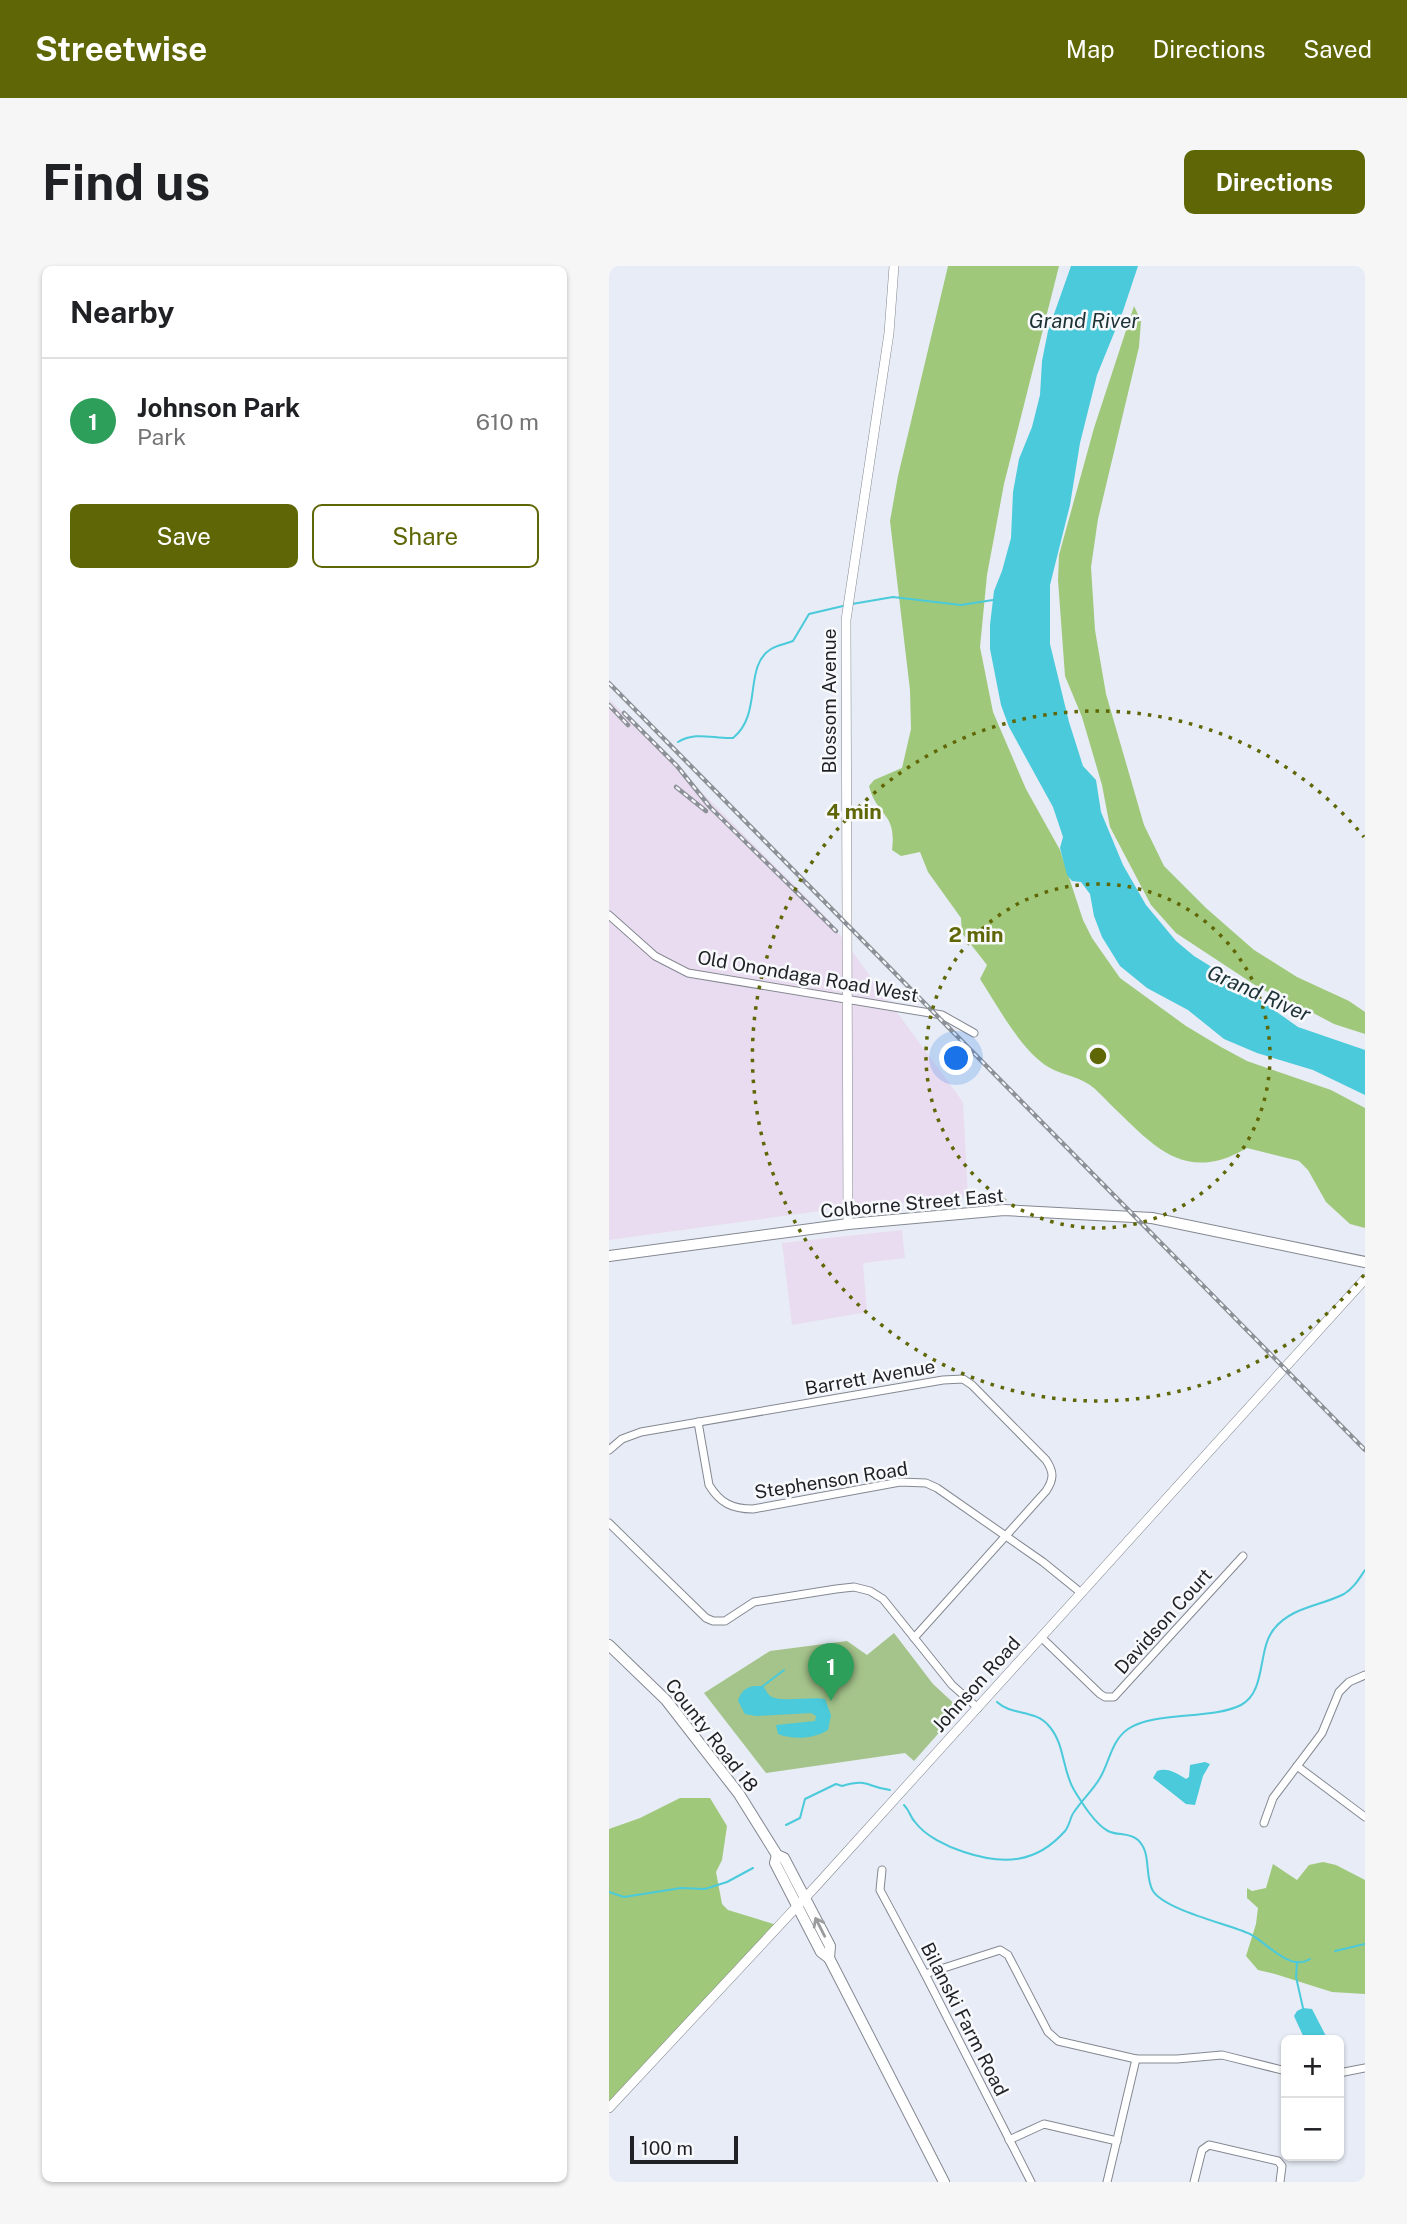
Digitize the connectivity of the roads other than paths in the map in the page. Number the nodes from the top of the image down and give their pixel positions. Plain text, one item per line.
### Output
1 (894, 266) edge
2 (609, 915) edge
3 (847, 998) junction
4 (974, 1033) dead end
5 (848, 1224) junction
6 (609, 1256) edge
7 (1365, 1262) edge
8 (1365, 1279) edge
9 (698, 1422) junction
10 (609, 1450) edge
11 (609, 1522) edge
12 (1005, 1537) junction
13 (1243, 1556) dead end
14 (1080, 1592) junction
15 (914, 1638) junction
16 (1042, 1638) junction
17 (609, 1645) edge
18 (1364, 1677) edge
19 (978, 1708) junction
20 (1297, 1766) junction
21 (1365, 1817) edge
22 (1264, 1823) dead end
23 (882, 1870) dead end
24 (801, 1902) junction
25 (925, 1974) junction
26 (1136, 2059) junction
27 (1365, 2068) edge
28 (1281, 2070) edge
29 (1344, 2072) edge
30 (609, 2108) edge
31 (1009, 2140) junction
32 (1117, 2141) junction
33 (944, 2182) edge
34 (1031, 2182) edge
35 (1107, 2182) edge
36 (1194, 2182) edge
37 (1280, 2182) edge

1 - 3 street, Blossom Avenue
2 - 3 street, Old Onondaga Road West
3 - 4 street, Old Onondaga Road West
3 - 5 street, Blossom Avenue
5 - 6 main road, Colborne Street East
5 - 7 main road, Colborne Street East
8 - 14 street, Johnson Road
9 - 10 street, Barrett Avenue
9 - 12 street, Stephenson Road
9 - 12 street, Barrett Avenue
11 - 15 street
12 - 14 street, Stephenson Road
12 - 15 street, Barrett Avenue
13 - 16 street, Davidson Court
14 - 16 street, Johnson Road
15 - 19 street
16 - 19 street, Johnson Road
17 - 24 main road, County Road 18
18 - 20 street
19 - 24 street, Johnson Road
20 - 21 street
20 - 22 street
23 - 25 street, Bilanski Farm Road
24 - 30 street, Johnson Road
24 - 33 main road, County Road 18
25 - 26 street
25 - 31 street, Bilanski Farm Road
26 - 28 street
26 - 32 street
27 - 29 street
31 - 32 street
31 - 34 street, Bilanski Farm Road
32 - 35 street
36 - 37 street

